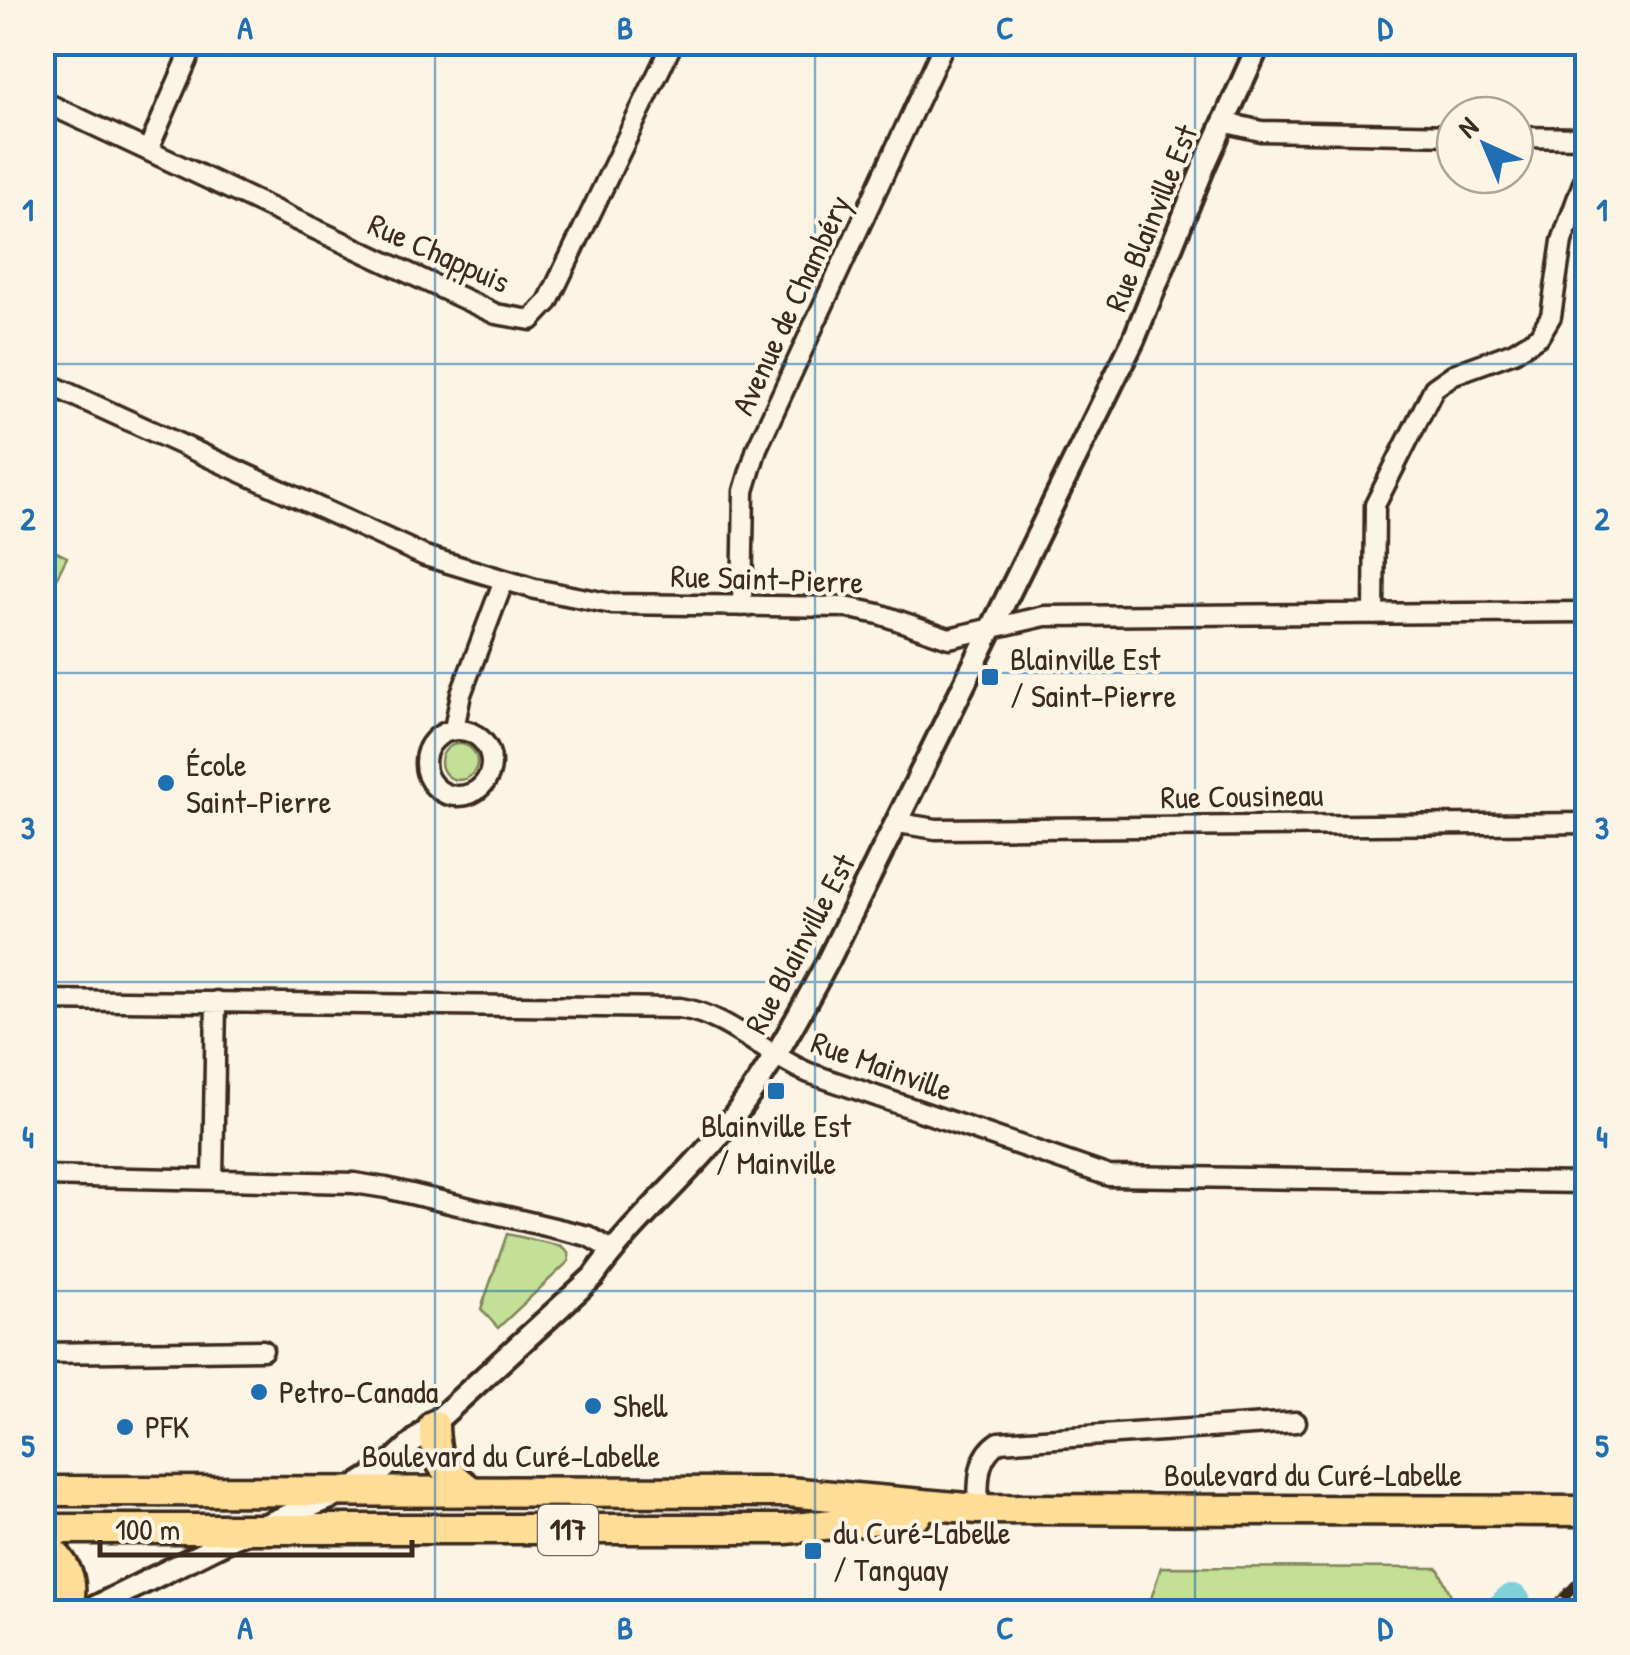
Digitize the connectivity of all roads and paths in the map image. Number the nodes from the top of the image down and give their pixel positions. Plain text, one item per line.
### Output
1 (195, 42) edge
2 (945, 42) edge
3 (1260, 42) edge
4 (673, 43) edge
5 (42, 102) edge
6 (1223, 122) junction
7 (1435, 134) edge
8 (1535, 137) edge
9 (1588, 138) edge
10 (148, 150) junction
11 (1588, 169) edge
12 (42, 382) edge
13 (504, 580) junction
14 (742, 606) junction
15 (1588, 612) edge
16 (1374, 614) junction
17 (993, 628) junction
18 (454, 729) dead end
19 (898, 823) junction
20 (1588, 823) edge
21 (42, 1000) edge
22 (216, 1001) junction
23 (775, 1058) junction
24 (42, 1176) edge
25 (213, 1179) junction
26 (1588, 1183) edge
27 (612, 1250) junction
28 (263, 1350) dead end
29 (42, 1353) edge
30 (1296, 1422) dead end
31 (434, 1425) junction
32 (250, 1490) junction
33 (350, 1490) junction
34 (42, 1491) edge
35 (471, 1491) junction
36 (978, 1509) junction
37 (1588, 1510) edge
38 (42, 1529) edge
39 (249, 1531) junction
40 (350, 1531) junction
41 (42, 1543) edge
42 (67, 1612) edge
43 (84, 1612) edge

1 - 10 street
2 - 14 street, Avenue de Chambéry
3 - 6 street, Rue Blainville Est
4 - 10 street, Rue Chappuis
5 - 10 street, Rue Chappuis
6 - 7 street
6 - 17 street, Rue Blainville Est
8 - 9 street
11 - 16 street
12 - 13 street, Rue Saint-Pierre
13 - 14 street, Rue Saint-Pierre
13 - 18 street
14 - 17 street, Rue Saint-Pierre
15 - 16 street, Rue Saint-Pierre
16 - 17 street, Rue Saint-Pierre
17 - 19 street, Rue Blainville Est
19 - 20 street, Rue Cousineau
19 - 23 street, Rue Blainville Est
21 - 22 street, Rue Mainville
22 - 23 street, Rue Mainville
22 - 25 street
23 - 26 street, Rue Mainville
23 - 27 street, Rue Blainville Est
24 - 25 street
25 - 27 street
27 - 31 street, Rue Blainville Est
28 - 29 street
30 - 36 street
31 - 33 street, Rue Blainville Est
31 - 35 main road
32 - 33 main road, Boulevard du Curé-Labelle / 117
32 - 34 main road, Boulevard du Curé-Labelle / 117
32 - 39 street
33 - 35 main road, Boulevard du Curé-Labelle / 117
33 - 39 street, Rue Blainville Est
33 - 40 street
35 - 36 main road, Boulevard du Curé-Labelle / 117
36 - 37 main road, Boulevard du Curé-Labelle / 117
36 - 40 main road, Boulevard du Curé-Labelle / 117
38 - 39 main road, Boulevard du Curé-Labelle / 117
39 - 40 main road, Boulevard du Curé-Labelle / 117
39 - 43 street, Rue Blainville Est
41 - 42 main road

